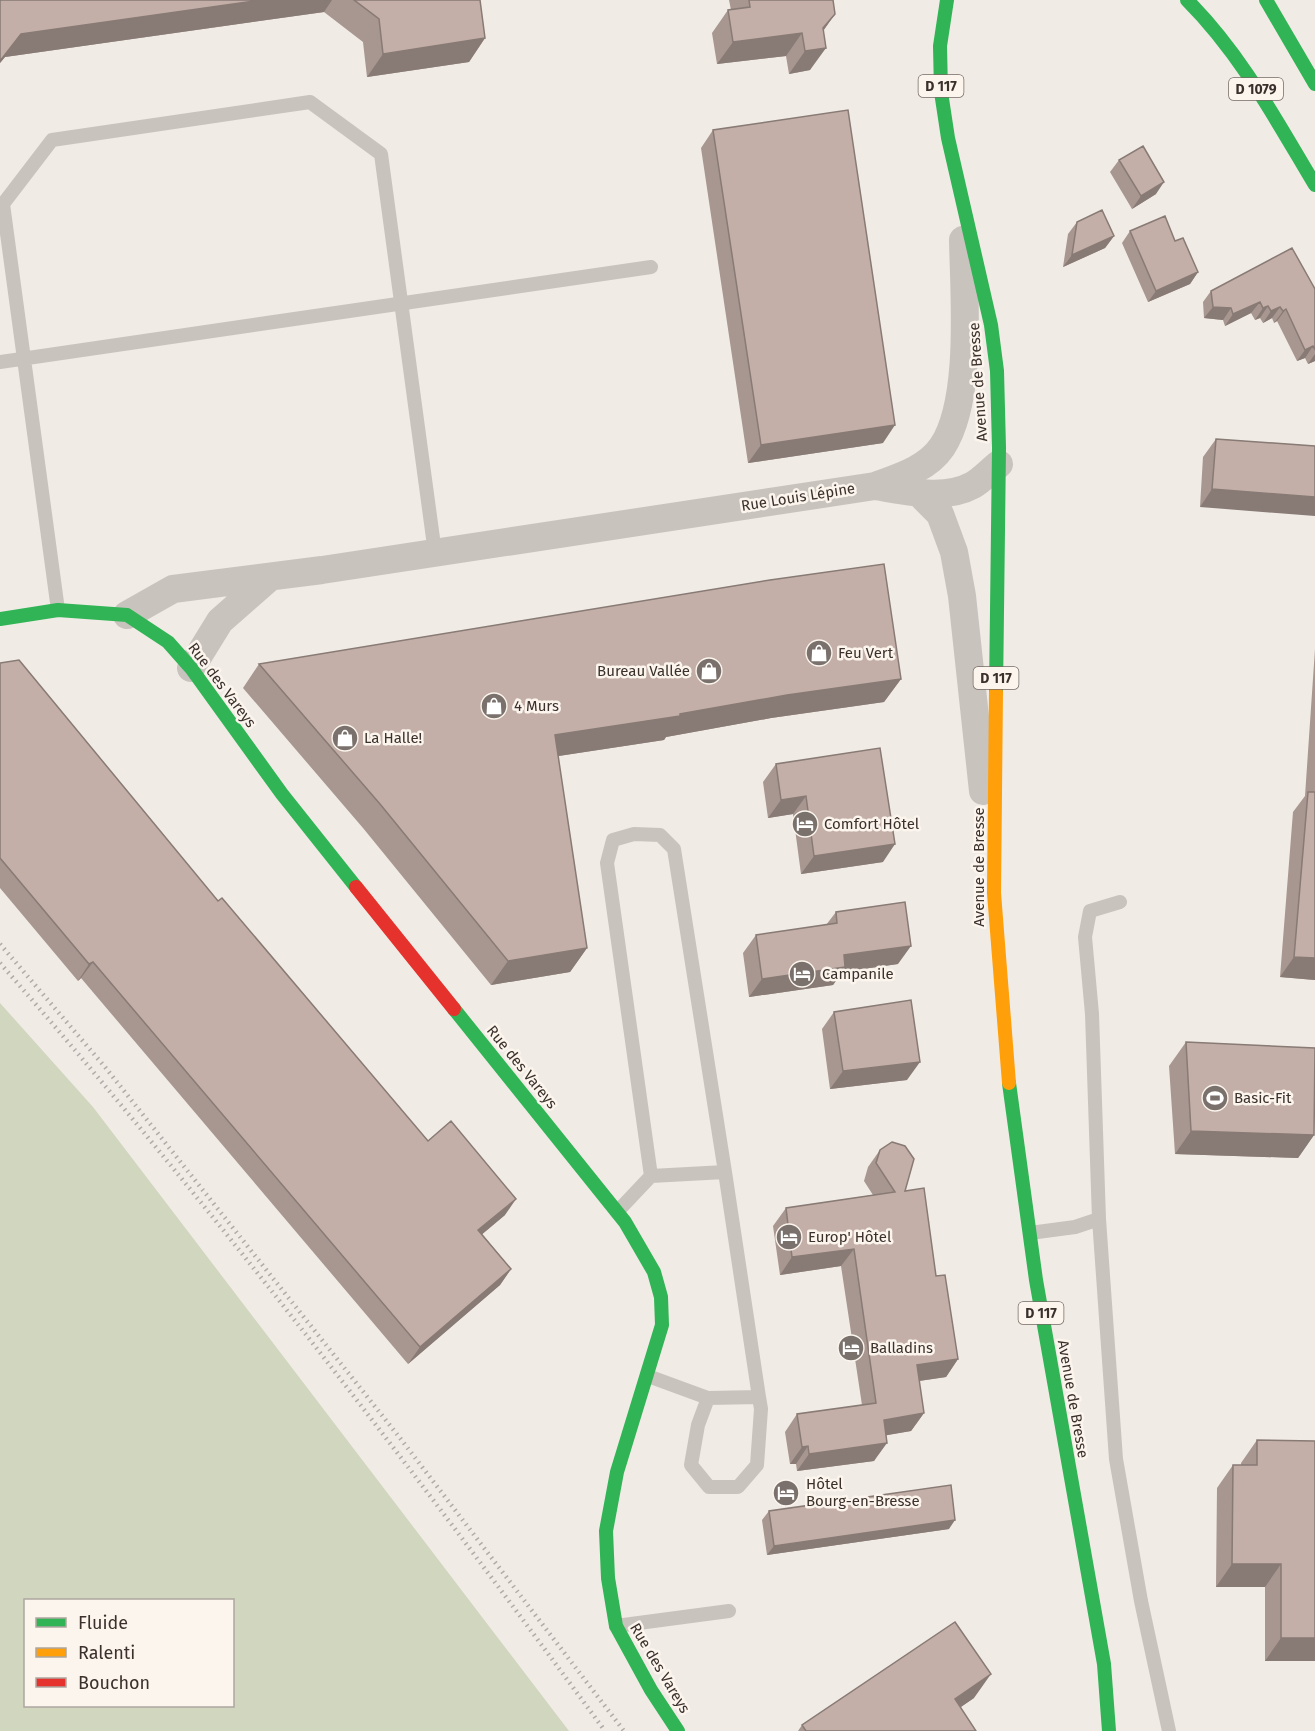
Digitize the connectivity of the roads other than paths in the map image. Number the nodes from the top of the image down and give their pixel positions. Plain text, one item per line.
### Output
1 (947, 0) edge
2 (1187, 0) edge
3 (1266, 0) edge
4 (1315, 84) edge
5 (956, 171) junction
6 (1315, 185) edge
7 (651, 267) dead end
8 (401, 303) junction
9 (24, 358) junction
10 (0, 362) edge
11 (999, 464) junction
12 (875, 486) junction
13 (920, 494) junction
14 (435, 553) junction
15 (269, 578) junction
16 (58, 610) junction
17 (127, 615) junction
18 (0, 619) edge
19 (192, 668) junction
20 (994, 893) junction
21 (1120, 902) dead end
22 (725, 1172) junction
23 (651, 1176) junction
24 (617, 1212) junction
25 (1099, 1219) junction
26 (1027, 1233) junction
27 (648, 1376) junction
28 (759, 1397) junction
29 (708, 1398) junction
30 (729, 1611) dead end
31 (616, 1626) junction
32 (678, 1731) edge
33 (1109, 1731) edge
34 (1169, 1731) edge

1 - 5 main road, Avenue de Bresse / D 117
2 - 6 main road, D 1079
3 - 4 main road
5 - 11 main road, Avenue de Bresse / D 117
5 - 12 street
7 - 8 lane
8 - 9 lane
8 - 9 lane
8 - 14 lane
9 - 10 lane
9 - 16 lane
11 - 13 street, Rue Louis Lépine
11 - 20 main road, Avenue de Bresse / D 117
12 - 13 street, Rue Louis Lépine
12 - 14 street, Rue Louis Lépine
13 - 20 street
14 - 15 street, Rue Louis Lépine
15 - 17 street, Rue Louis Lépine
15 - 19 street
16 - 17 main road, Rue des Vareys
16 - 18 main road, Rue des Vareys
17 - 19 main road, Rue des Vareys
19 - 24 main road, Rue des Vareys
20 - 26 main road, Avenue de Bresse / D 117
21 - 25 lane
22 - 23 lane
22 - 23 lane
22 - 28 lane
23 - 24 lane
24 - 27 main road, Rue des Vareys
25 - 26 lane
25 - 34 lane
26 - 33 main road, Avenue de Bresse / D 117
27 - 29 lane
27 - 31 main road, Rue des Vareys
28 - 29 lane
28 - 29 lane
30 - 31 lane
31 - 32 main road, Rue des Vareys

